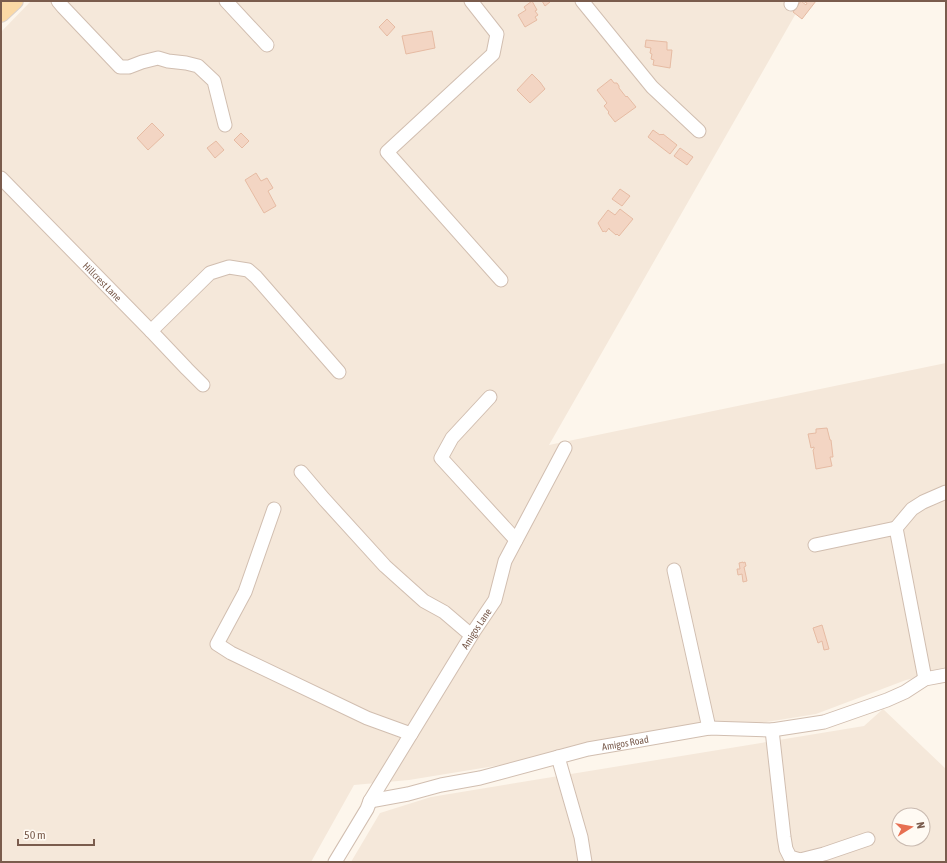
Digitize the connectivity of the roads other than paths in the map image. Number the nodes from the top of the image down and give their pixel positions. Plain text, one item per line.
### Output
1 (14, 1) edge
2 (58, 1) edge
3 (226, 1) edge
4 (471, 1) edge
5 (582, 1) edge
6 (1, 14) edge
7 (268, 45) dead end
8 (225, 125) dead end
9 (699, 131) dead end
10 (1, 178) edge
11 (501, 280) dead end
12 (151, 331) junction
13 (339, 372) dead end
14 (204, 385) dead end
15 (490, 397) dead end
16 (565, 448) dead end
17 (301, 472) dead end
18 (946, 492) edge
19 (274, 509) dead end
20 (896, 528) junction
21 (516, 540) junction
22 (815, 545) dead end
23 (674, 570) dead end
24 (472, 635) junction
25 (946, 675) edge
26 (925, 679) junction
27 (709, 728) junction
28 (772, 730) junction
29 (411, 734) junction
30 (558, 757) junction
31 (370, 801) junction
32 (868, 839) dead end
33 (335, 862) edge
34 (585, 862) edge

1 - 6 main road
2 - 8 street
3 - 7 street
4 - 11 street
5 - 9 street
10 - 12 street, Hillcrest Lane
12 - 13 street
12 - 14 street, Hillcrest Lane
15 - 21 street
16 - 21 street, Amigos Lane
17 - 24 street
18 - 20 street
19 - 29 street
20 - 22 street
20 - 26 street
21 - 24 street, Amigos Lane
23 - 27 street
24 - 29 street, Amigos Lane
25 - 26 street, Amigos Road
26 - 28 street, Amigos Road
27 - 28 street, Amigos Road
27 - 30 street, Amigos Road
28 - 32 street
29 - 31 street, Amigos Lane
30 - 31 street, Amigos Road
30 - 34 street
31 - 33 street

